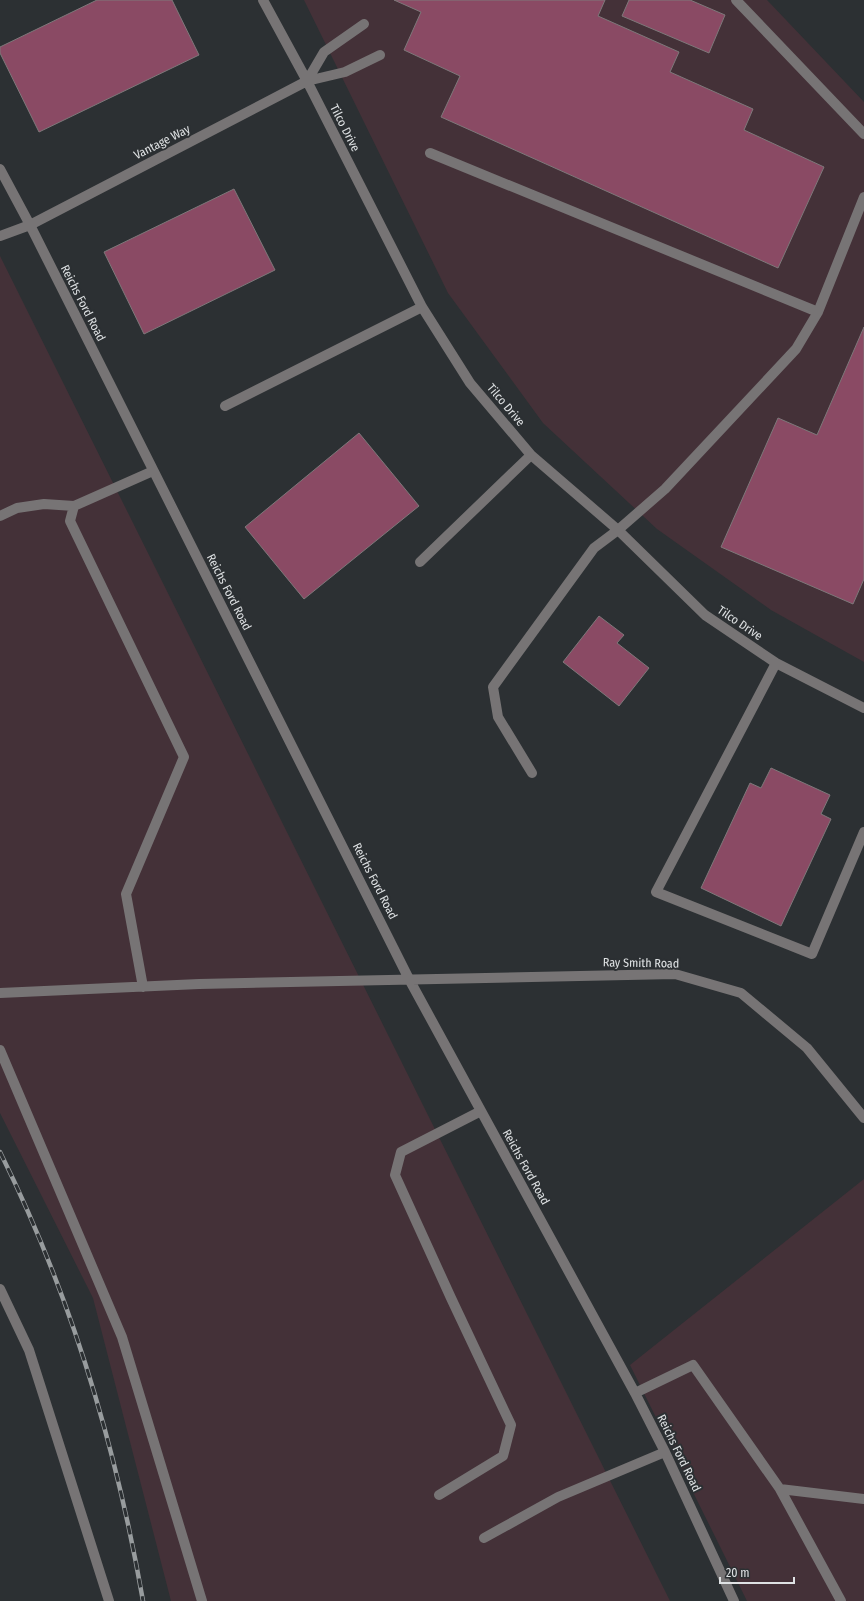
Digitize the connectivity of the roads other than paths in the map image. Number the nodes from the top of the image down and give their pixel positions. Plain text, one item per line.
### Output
1 (263, 0) edge
2 (736, 0) edge
3 (364, 24) dead end
4 (380, 55) dead end
5 (307, 81) junction
6 (864, 134) edge
7 (430, 154) dead end
8 (0, 169) edge
9 (864, 197) edge
10 (30, 225) junction
11 (0, 236) edge
12 (422, 307) junction
13 (818, 312) junction
14 (225, 406) dead end
15 (531, 455) junction
16 (154, 471) junction
17 (74, 506) junction
18 (0, 516) edge
19 (618, 530) junction
20 (420, 562) dead end
21 (776, 663) junction
22 (864, 708) edge
23 (532, 773) dead end
24 (864, 832) edge
25 (409, 979) junction
26 (143, 987) junction
27 (0, 993) edge
28 (0, 1050) edge
29 (481, 1111) junction
30 (864, 1118) edge
31 (0, 1290) edge
32 (635, 1393) junction
33 (664, 1452) junction
34 (780, 1489) junction
35 (439, 1495) dead end
36 (864, 1499) edge
37 (484, 1538) dead end
38 (109, 1601) edge
39 (202, 1601) edge
40 (734, 1601) edge
41 (841, 1601) edge

1 - 5 street, Tilco Drive
2 - 6 street
3 - 5 street
4 - 5 street, Vantage Way
5 - 10 street, Vantage Way
5 - 12 street, Tilco Drive
7 - 13 street
8 - 10 street, Reichs Ford Road
9 - 13 street
10 - 11 street, Vantage Way
10 - 16 street, Reichs Ford Road
12 - 14 street
12 - 15 street, Tilco Drive
13 - 19 street
15 - 19 street, Tilco Drive
15 - 20 street
16 - 17 street
16 - 25 street, Reichs Ford Road
17 - 18 street
17 - 26 street
19 - 21 street, Tilco Drive
19 - 23 street
21 - 22 street, Tilco Drive
21 - 24 street
25 - 26 street, Ray Smith Road
25 - 29 street, Reichs Ford Road
25 - 30 street, Ray Smith Road
26 - 27 street, Ray Smith Road
28 - 39 street
29 - 32 street, Reichs Ford Road
29 - 35 street
31 - 38 street
32 - 33 street, Reichs Ford Road
32 - 34 street
33 - 37 street
33 - 40 street, Reichs Ford Road
34 - 36 street
34 - 41 street

